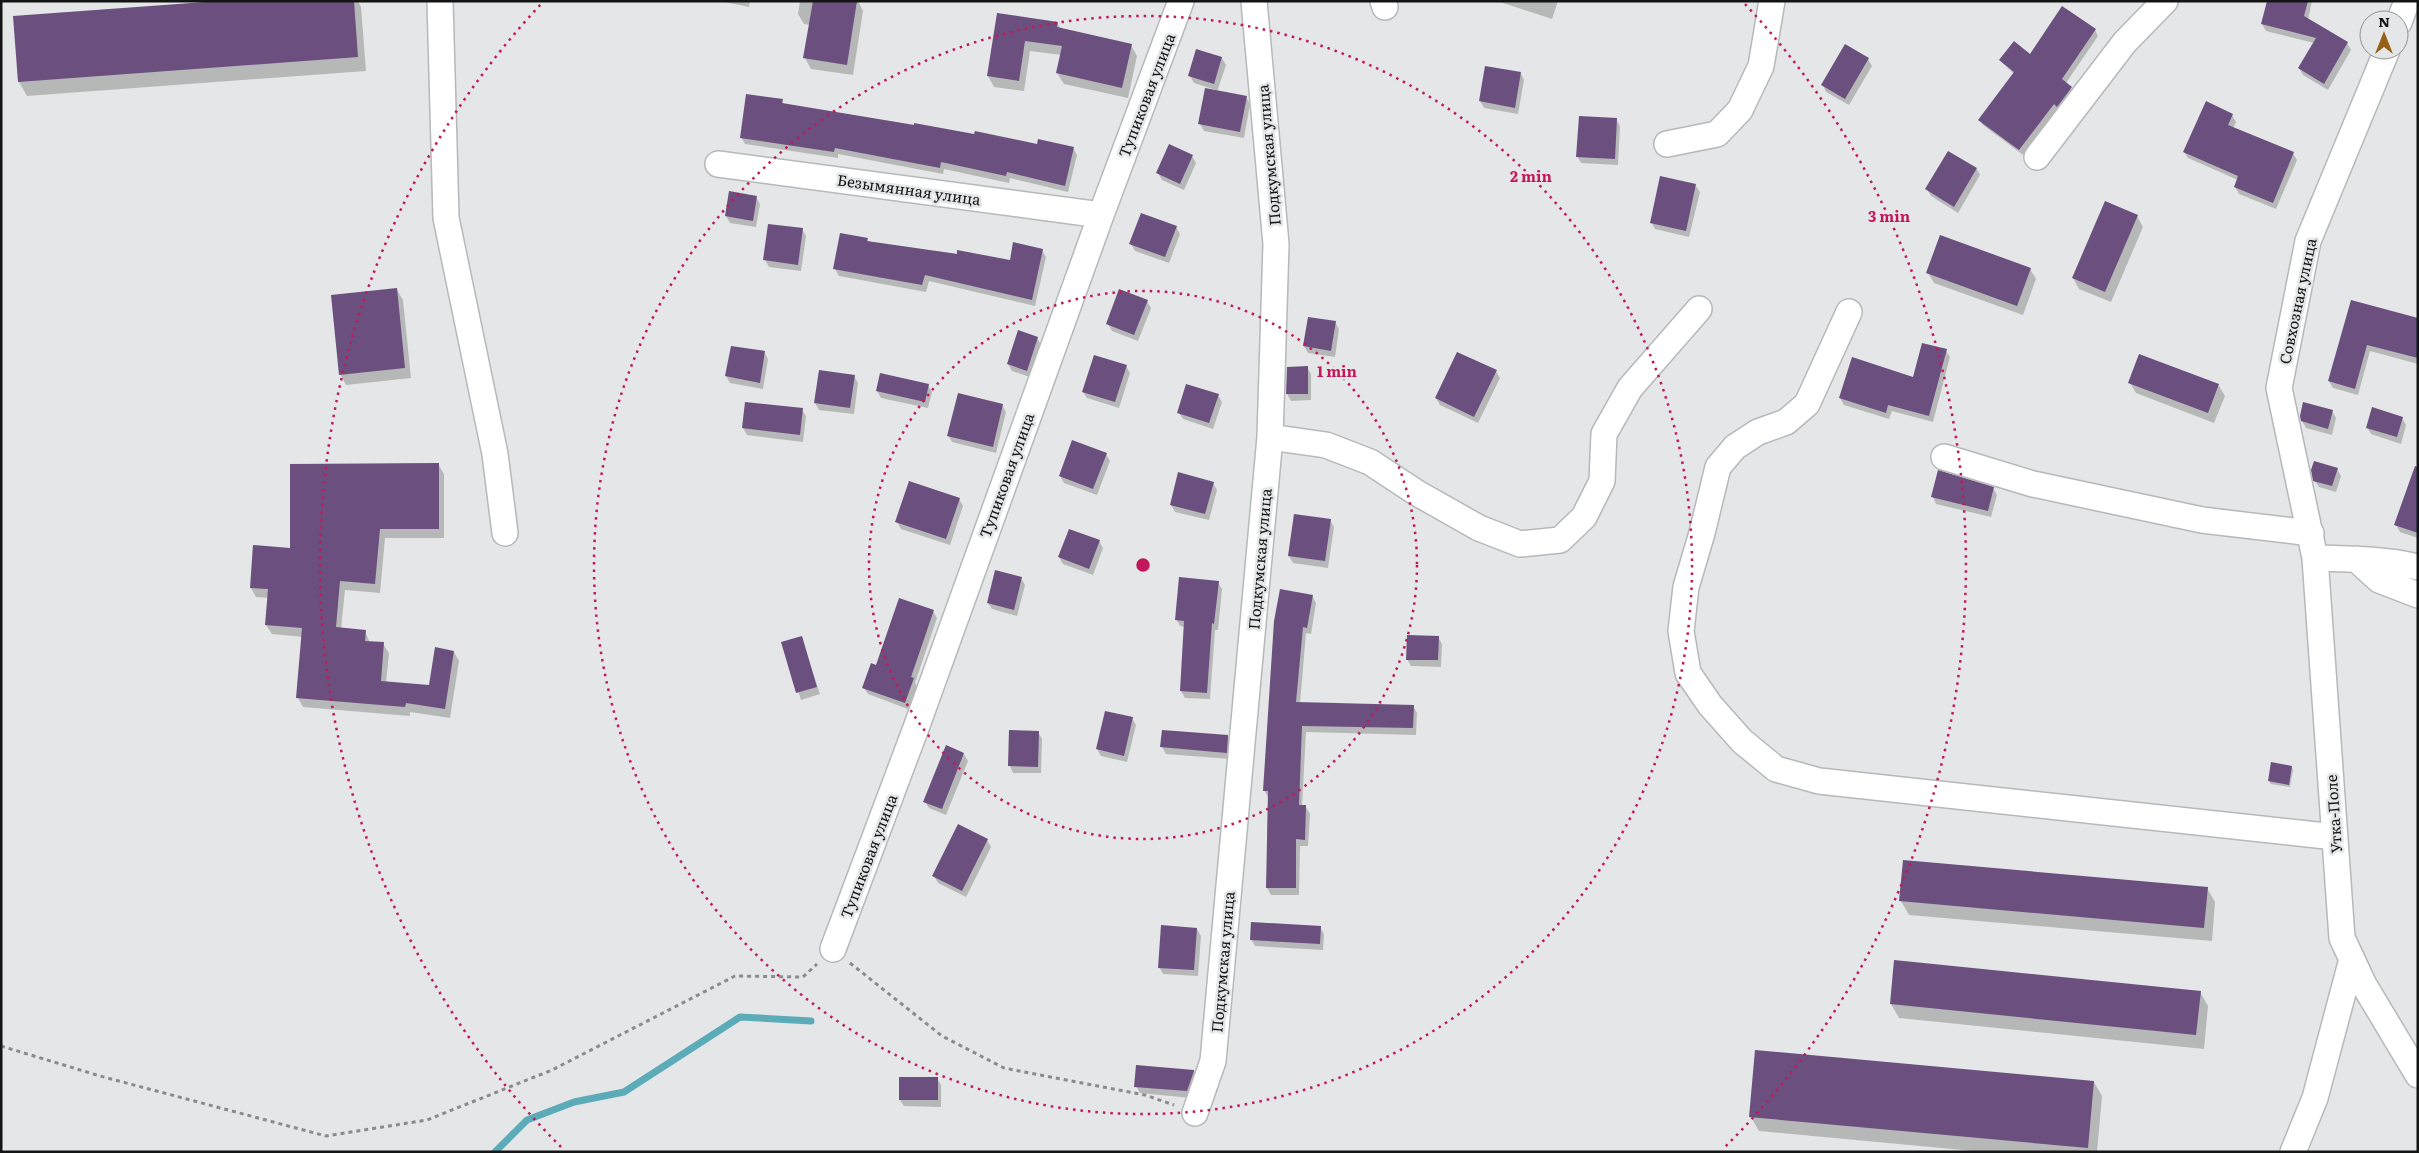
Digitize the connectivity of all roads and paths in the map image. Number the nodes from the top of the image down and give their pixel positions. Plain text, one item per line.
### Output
1 (440, 1) edge
2 (1181, 1) edge
3 (1254, 1) edge
4 (1772, 1) edge
5 (2165, 1) edge
6 (2383, 60) edge
7 (1667, 144) dead end
8 (2037, 157) dead end
9 (718, 164) dead end
10 (1101, 215) junction
11 (1699, 309) dead end
12 (1849, 312) dead end
13 (1270, 437) junction
14 (1944, 457) dead end
15 (505, 533) dead end
16 (2311, 533) junction
17 (2315, 558) junction
18 (2356, 559) junction
19 (2418, 568) edge
20 (2418, 596) edge
21 (2335, 837) junction
22 (833, 949) junction
23 (2352, 959) junction
24 (1, 1046) edge
25 (2418, 1075) edge
26 (1195, 1113) joint
27 (2293, 1152) edge

1 - 15 street
2 - 10 street, Тупиковая улица
3 - 13 street, Подкумская улица
4 - 7 street
5 - 8 street
6 - 16 street, Совхозная улица
9 - 10 street, Безымянная улица
10 - 22 street, Тупиковая улица
11 - 13 street
12 - 21 street
13 - 26 street, Подкумская улица
14 - 16 street
16 - 17 street, Утка-Поле
17 - 18 street
17 - 21 street, Утка-Поле
18 - 19 street
18 - 20 street
21 - 23 street, Утка-Поле
22 - 24 path
22 - 26 path
23 - 25 street, Утка-Поле
23 - 27 street

